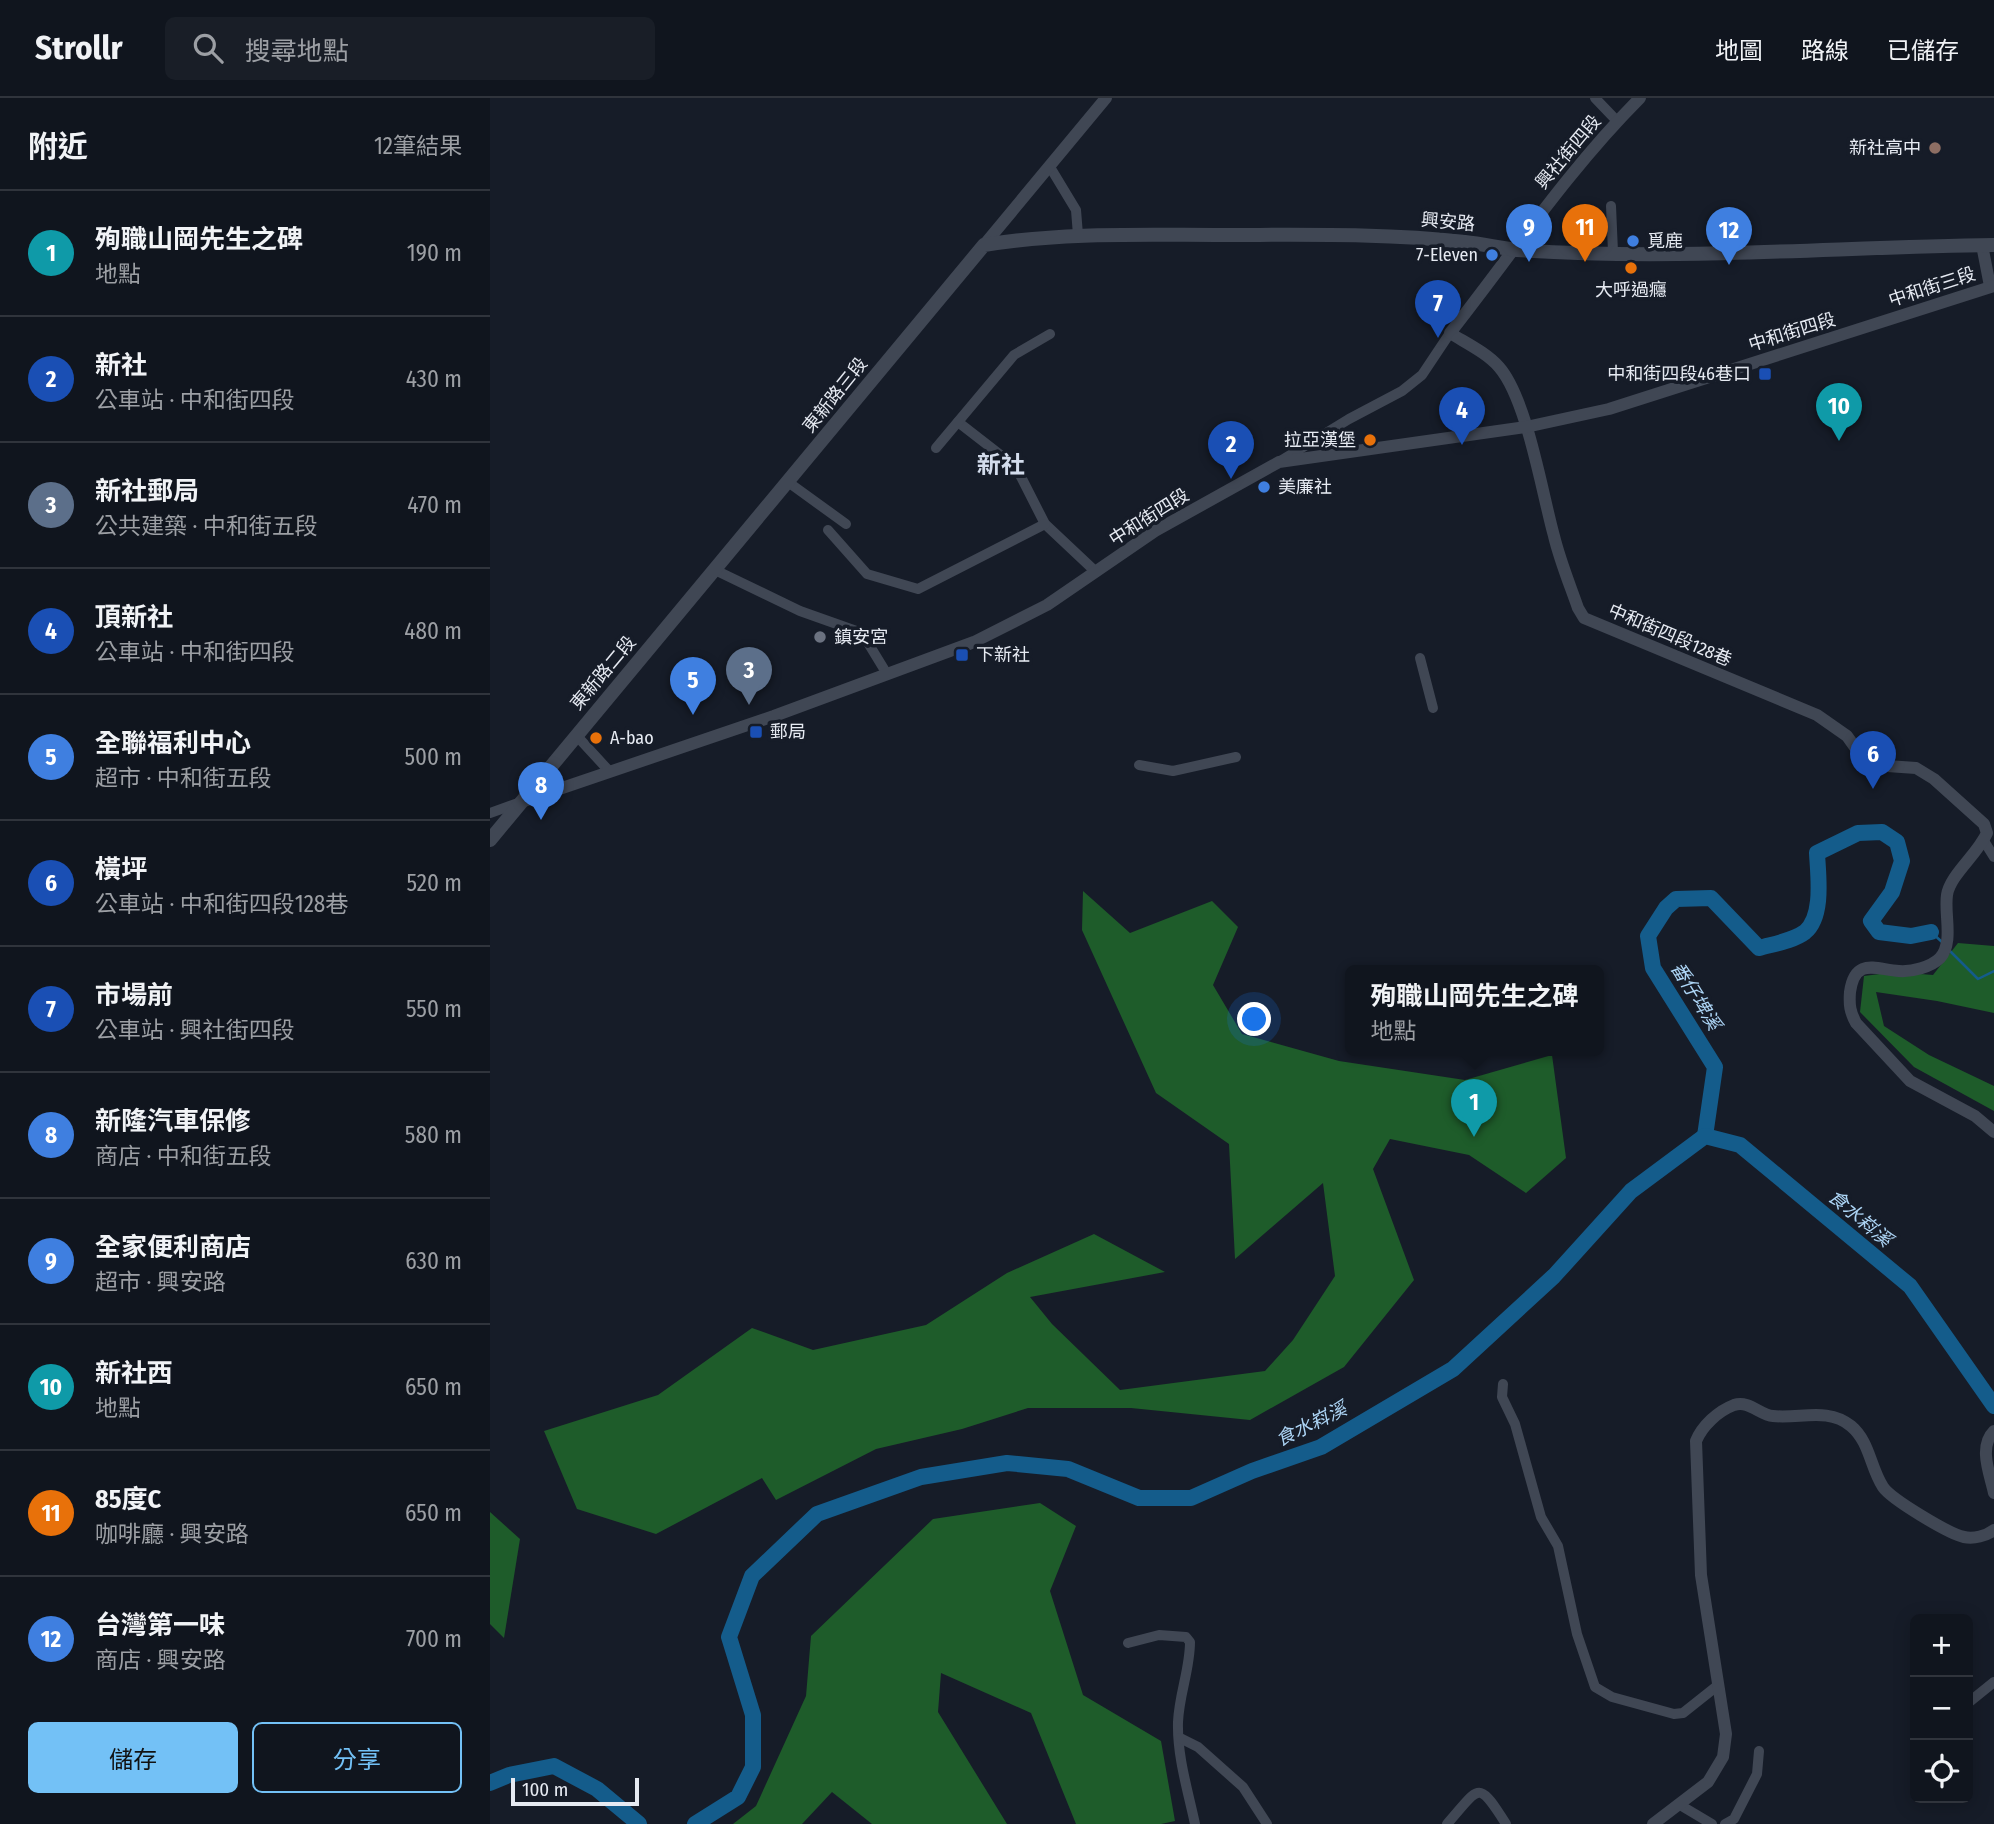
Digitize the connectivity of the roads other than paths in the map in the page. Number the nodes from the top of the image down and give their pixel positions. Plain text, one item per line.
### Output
1 (1106, 98) edge
2 (1595, 98) edge
3 (1640, 98) edge
4 (1617, 121) junction
5 (1050, 167) junction
6 (1612, 206) dead end
7 (1078, 235) junction
8 (984, 245) junction
9 (1988, 245) edge
10 (1516, 250) junction
11 (1613, 252) junction
12 (1992, 286) edge
13 (1885, 321) joint
14 (1450, 333) junction
15 (1050, 334) dead end
16 (958, 422) junction
17 (1526, 426) junction
18 (936, 448) dead end
19 (1279, 462) junction
20 (789, 482) junction
21 (846, 524) dead end
22 (1045, 524) junction
23 (828, 530) dead end
24 (715, 570) junction
25 (1096, 572) junction
26 (1420, 658) dead end
27 (887, 674) junction
28 (1433, 708) dead end
29 (576, 734) junction
30 (1236, 757) dead end
31 (1139, 765) dead end
32 (610, 772) junction
33 (521, 802) junction
34 (490, 813) edge
35 (490, 840) edge
36 (1984, 841) junction
37 (1994, 857) edge
38 (1994, 1132) edge
39 (1503, 1384) dead end
40 (1992, 1432) edge
41 (1994, 1493) edge
42 (1994, 1530) edge
43 (1128, 1643) dead end
44 (1994, 1682) edge
45 (1717, 1686) junction
46 (1973, 1699) edge
47 (1180, 1738) junction
48 (1759, 1751) dead end
49 (1680, 1805) junction
50 (1195, 1824) edge
51 (1267, 1824) edge
52 (1447, 1824) edge
53 (1506, 1824) edge
54 (1653, 1824) edge
55 (1712, 1824) edge
56 (1724, 1824) edge

1 - 5 street
2 - 4 street
3 - 4 street, 興社街四段
4 - 10 street, 興社街四段
5 - 7 street
5 - 8 street
6 - 11 street
7 - 8 main road, 興安路
7 - 10 main road, 興安路
8 - 20 main road, 東新路三段
9 - 11 main road, 興安路
9 - 12 street, 中和街三段
10 - 11 main road, 興安路
10 - 14 street, 興社街四段
12 - 13 street, 中和街三段
13 - 17 street, 中和街四段
14 - 17 street
14 - 19 street, 興社街四段
15 - 16 street
16 - 18 street
16 - 22 street
17 - 19 street, 中和街四段
17 - 36 street, 中和街四段128巷
19 - 25 street, 中和街四段
20 - 21 street
20 - 24 main road, 東新路三段
22 - 23 street
22 - 25 street
24 - 27 street
24 - 29 main road, 東新路二段
25 - 27 street, 中和街四段
26 - 28 street
27 - 32 street, 中和街四段
29 - 32 street
29 - 33 main road, 東新路二段
30 - 31 street
32 - 33 street, 中和街四段
33 - 34 street
33 - 35 main road, 東新路二段
36 - 37 street
36 - 38 street
39 - 45 street
40 - 41 street
42 - 45 street
43 - 47 street
44 - 46 street
45 - 49 street
47 - 50 street
47 - 51 street
48 - 56 street
49 - 54 street
49 - 55 street
52 - 53 street

